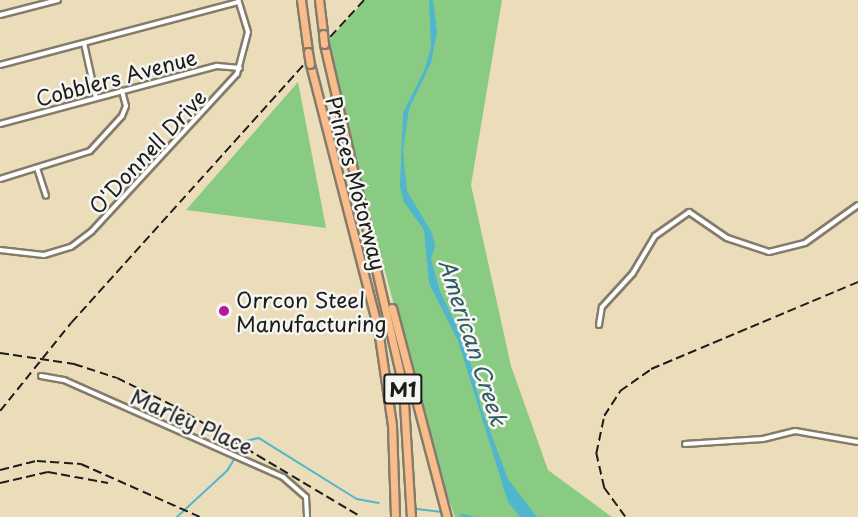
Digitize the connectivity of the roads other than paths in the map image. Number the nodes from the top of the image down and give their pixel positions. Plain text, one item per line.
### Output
1 (58, 0) edge
2 (301, 0) edge
3 (319, 0) edge
4 (239, 1) edge
5 (0, 15) edge
6 (84, 43) junction
7 (0, 65) edge
8 (240, 68) junction
9 (122, 91) junction
10 (96, 98) junction
11 (0, 124) edge
12 (37, 168) junction
13 (0, 179) edge
14 (46, 196) dead end
15 (858, 205) edge
16 (0, 249) edge
17 (377, 263) junction
18 (599, 325) dead end
19 (41, 376) dead end
20 (858, 442) edge
21 (685, 444) dead end
22 (307, 517) edge
23 (395, 517) edge
24 (411, 517) edge
25 (447, 517) edge

1 - 5 street
2 - 23 highway, Princes Motorway / M1, bridge
3 - 17 highway, Princes Motorway / M1, bridge
4 - 6 street
4 - 8 street, O'Donnell Drive
6 - 7 street
6 - 10 street
8 - 9 street, Cobblers Avenue
8 - 16 street, O'Donnell Drive
9 - 10 street, Cobblers Avenue
9 - 12 street
10 - 11 street, Cobblers Avenue
12 - 13 street
12 - 14 street
15 - 18 street
17 - 24 highway, Princes Motorway / M1
17 - 25 highway
19 - 22 street, Marley Place
20 - 21 street

